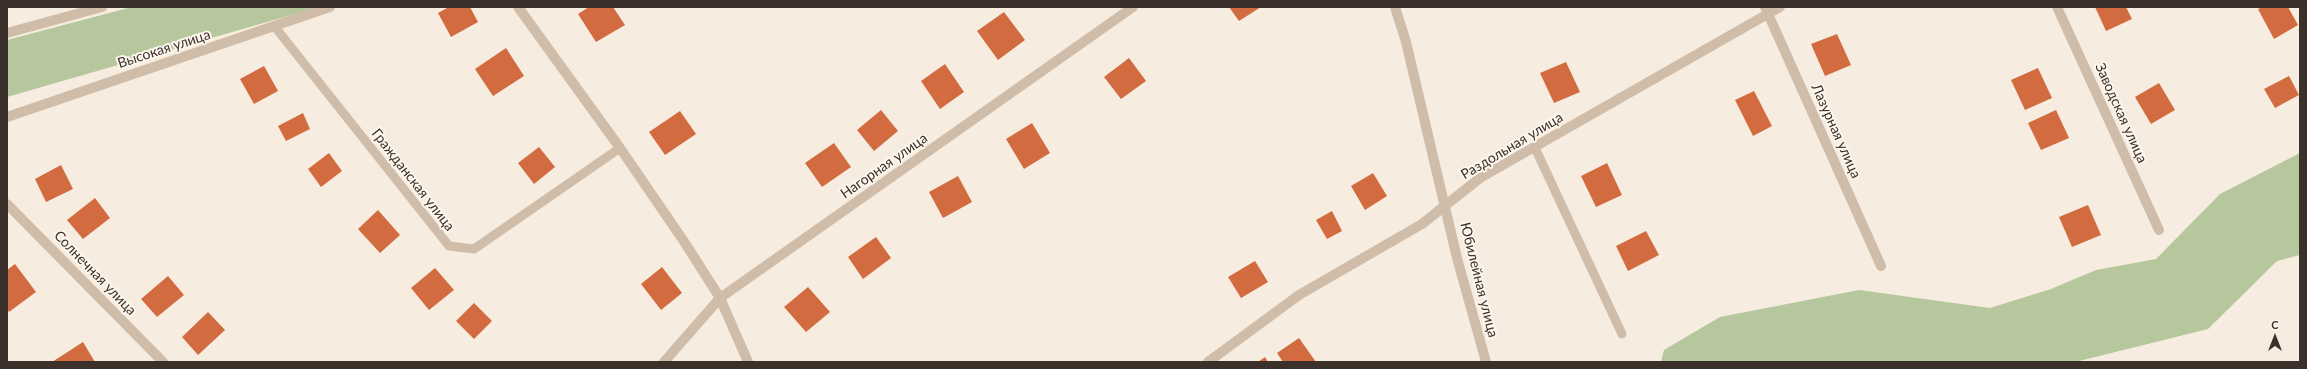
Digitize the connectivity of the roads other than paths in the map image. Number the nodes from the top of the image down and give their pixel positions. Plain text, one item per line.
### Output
1 (102, 7) edge
2 (330, 7) edge
3 (518, 7) edge
4 (1132, 7) edge
5 (1395, 7) edge
6 (1780, 7) edge
7 (2058, 7) edge
8 (1766, 10) edge
9 (275, 27) junction
10 (7, 33) edge
11 (7, 117) edge
12 (620, 148) junction
13 (1535, 148) junction
14 (7, 204) edge
15 (1446, 206) junction
16 (2159, 230) dead end
17 (1881, 266) dead end
18 (720, 298) junction
19 (1622, 334) dead end
20 (162, 362) edge
21 (664, 362) edge
22 (748, 362) edge
23 (1208, 362) edge
24 (1486, 362) edge

1 - 10 street
2 - 9 street, Высокая улица
3 - 12 street
4 - 18 street, Нагорная улица
5 - 15 street, Юбилейная улица
6 - 8 street, Раздольная улица
7 - 16 street, Заводская улица
8 - 13 street, Раздольная улица
8 - 17 street, Лазурная улица
9 - 11 street, Высокая улица
9 - 12 lane, Гражданская улица
12 - 18 street
13 - 15 street, Раздольная улица
13 - 19 lane
14 - 20 street, Солнечная улица
15 - 23 street, Раздольная улица
15 - 24 street, Юбилейная улица
18 - 21 street, Нагорная улица
18 - 22 street

